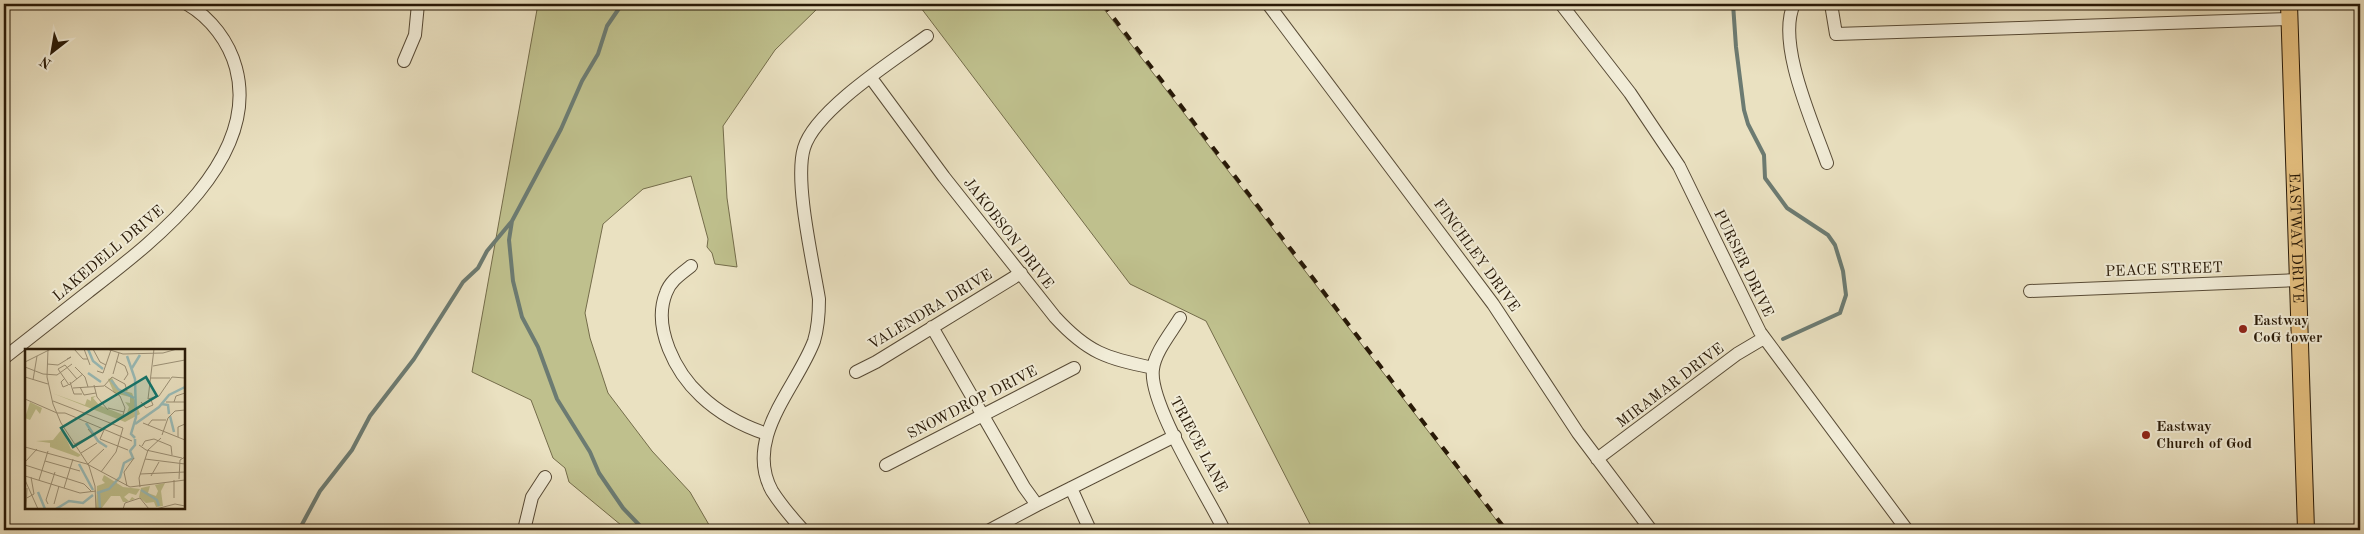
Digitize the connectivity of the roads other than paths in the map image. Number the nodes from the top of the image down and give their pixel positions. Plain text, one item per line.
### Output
1 (187, 4) edge
2 (418, 4) edge
3 (1268, 4) edge
4 (1561, 4) edge
5 (1794, 4) edge
6 (1831, 4) edge
7 (2290, 12) edge
8 (927, 36) dead end
9 (404, 61) dead end
10 (871, 78) junction
11 (1827, 163) dead end
12 (691, 266) dead end
13 (1021, 273) junction
14 (2299, 280) junction
15 (2030, 290) dead end
16 (1180, 318) dead end
17 (932, 327) junction
18 (1764, 338) junction
19 (4, 358) edge
20 (1074, 368) dead end
21 (1153, 368) junction
22 (856, 372) dead end
23 (983, 415) junction
24 (767, 434) junction
25 (1175, 436) junction
26 (1597, 459) junction
27 (886, 465) dead end
28 (545, 477) dead end
29 (1072, 488) junction
30 (1037, 505) junction
31 (524, 530) edge
32 (803, 530) edge
33 (993, 530) edge
34 (1090, 530) edge
35 (1224, 530) edge
36 (1652, 530) edge
37 (1907, 530) edge
38 (2306, 530) edge

1 - 19 street, LAKEDELL DRIVE
2 - 9 street
3 - 26 street, FINCHLEY DRIVE
4 - 18 street, PURSER DRIVE
5 - 11 street
6 - 7 street
7 - 14 main road, EASTWAY DRIVE
8 - 10 street
10 - 13 street, JAKOBSON DRIVE
10 - 24 street
12 - 24 street
13 - 17 street, VALENDRA DRIVE
13 - 21 street, JAKOBSON DRIVE
14 - 15 street, PEACE STREET
14 - 38 main road, EASTWAY DRIVE
16 - 21 street
17 - 22 street, VALENDRA DRIVE
17 - 23 street
18 - 26 street, MIRAMAR DRIVE
18 - 37 street, PURSER DRIVE
20 - 23 street, SNOWDROP DRIVE
21 - 25 street, TRIECE LANE
23 - 27 street, SNOWDROP DRIVE
23 - 30 street
24 - 32 street
25 - 29 street
25 - 35 street, TRIECE LANE
26 - 36 street, FINCHLEY DRIVE
28 - 31 street
29 - 30 street
29 - 34 street
30 - 33 street

